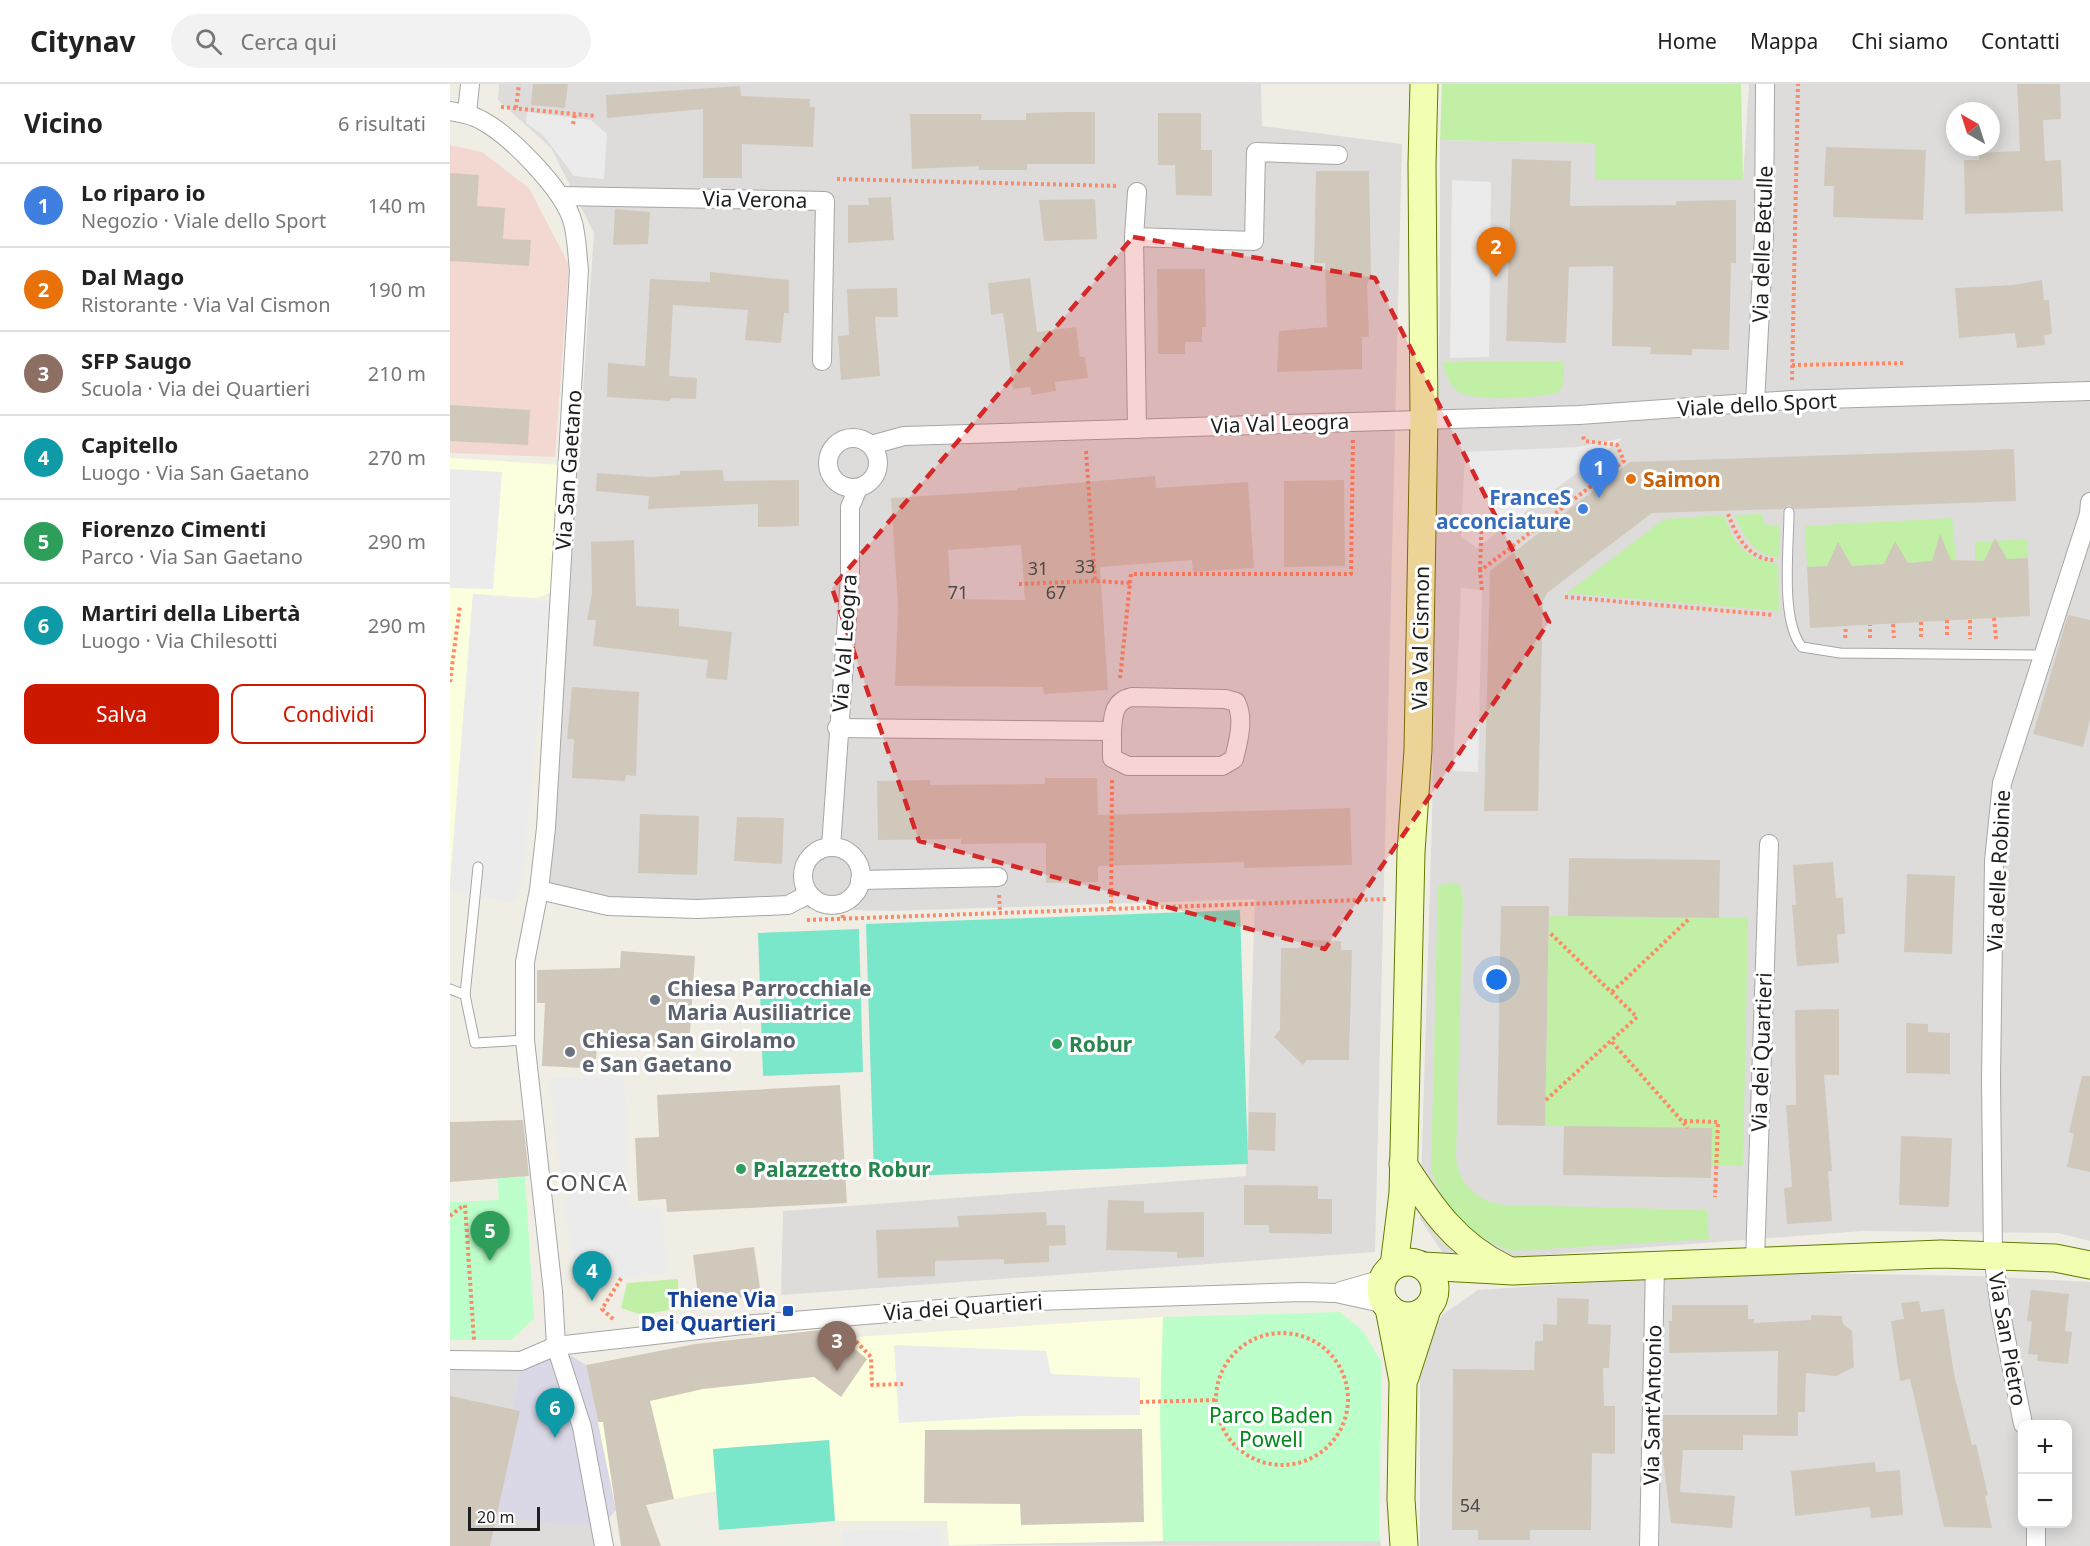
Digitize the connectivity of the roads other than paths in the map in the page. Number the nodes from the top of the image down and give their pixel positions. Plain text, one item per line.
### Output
1 (470, 84) edge
2 (1424, 84) edge
3 (1765, 84) edge
4 (458, 112) edge
5 (1338, 155) dead end
6 (1137, 192) road end
7 (560, 196) junction
8 (1134, 237) junction
9 (822, 361) dead end
10 (2090, 391) edge
11 (1755, 404) junction
12 (1424, 418) junction
13 (1137, 429) junction
14 (871, 445) junction
15 (858, 488) junction
16 (2090, 502) edge
17 (1790, 512) dead end
18 (2042, 655) junction
19 (837, 728) junction
20 (1112, 730) junction
21 (1769, 843) dead end
22 (831, 847) junction
23 (478, 867) dead end
24 (998, 877) dead end
25 (860, 880) junction
26 (539, 890) junction
27 (809, 894) junction
28 (450, 989) edge
29 (465, 995) junction
30 (525, 1040) junction
31 (1403, 1164) junction
32 (1403, 1192) junction
33 (1993, 1254) junction
34 (1755, 1261) junction
35 (1655, 1265) junction
36 (2090, 1265) edge
37 (1422, 1266) junction
38 (1502, 1271) junction
39 (1388, 1289) junction
40 (1336, 1293) junction
41 (1431, 1302) junction
42 (556, 1346) junction
43 (450, 1360) edge
44 (1403, 1381) junction
45 (2022, 1420) edge
46 (2036, 1528) edge
47 (604, 1546) edge
48 (1404, 1546) edge
49 (1649, 1546) edge
50 (2036, 1546) edge

1 - 4 street
2 - 12 main road, Via Val Cismon
3 - 11 street, Via delle Betulle
4 - 7 street, Via San Gaetano
5 - 8 street
6 - 8 street
7 - 9 street, Via Verona
7 - 26 street, Via San Gaetano
8 - 13 street
10 - 11 street, Viale dello Sport
11 - 12 street, Viale dello Sport
12 - 13 street, Via Val Leogra
12 - 31 main road, Via Val Cismon
13 - 14 street, Via Val Leogra
14 - 15 street, Via Val Leogra
14 - 15 street, Via Val Leogra
15 - 19 street, Via Val Leogra
16 - 18 street, Via delle Robinie
17 - 18 lane
18 - 33 street, Via delle Robinie
19 - 20 street, Via Val Leogra
19 - 22 street, Via Val Leogra
20 - 20 street
21 - 34 street, Via dei Quartieri
22 - 25 street
22 - 27 street
23 - 29 lane
24 - 25 street
25 - 27 street
26 - 27 street
26 - 30 street, Via San Gaetano
28 - 29 lane
29 - 30 lane
30 - 42 street, Via San Gaetano
31 - 32 main road, Via Val Cismon
31 - 38 main road
32 - 37 main road, Via Val Cismon
32 - 39 main road, Via Val Cismon
33 - 34 main road
33 - 36 main road
33 - 45 street, Via San Pietro
34 - 35 main road
35 - 38 main road
35 - 49 street, Via Sant'Antonio
37 - 38 main road
37 - 39 main road
37 - 41 main road
38 - 41 main road
39 - 40 street, Via dei Quartieri
39 - 40 street, Via dei Quartieri
39 - 41 main road
39 - 44 main road, Via Val Cismon
40 - 42 street, Via dei Quartieri
41 - 44 main road
42 - 43 street, Via dei Quartieri
42 - 47 street, Via San Gaetano
44 - 48 main road
46 - 50 street

